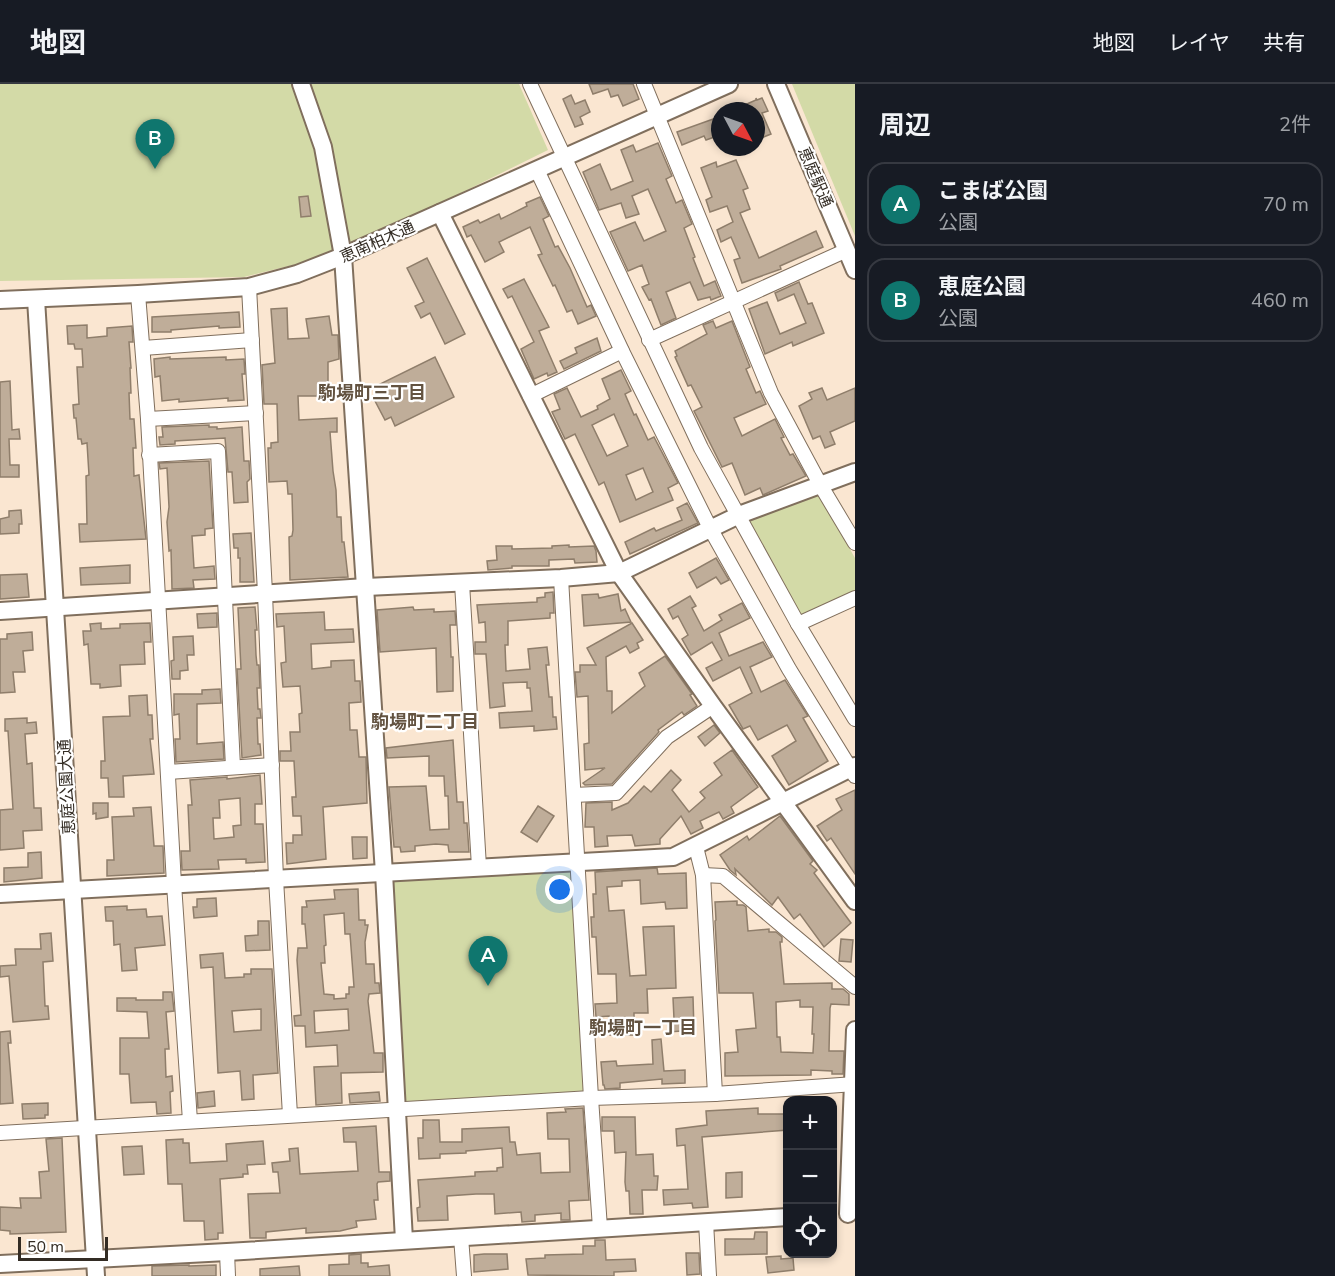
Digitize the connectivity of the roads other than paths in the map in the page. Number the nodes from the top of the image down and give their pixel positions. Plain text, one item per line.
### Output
1 (301, 84) edge
2 (530, 84) edge
3 (644, 84) edge
4 (729, 84) edge
5 (776, 84) edge
6 (658, 116) junction
7 (563, 158) junction
8 (537, 170) junction
9 (440, 213) junction
10 (847, 250) junction
11 (343, 256) junction
12 (855, 270) edge
13 (249, 287) junction
14 (138, 294) junction
15 (36, 299) junction
16 (0, 300) edge
17 (734, 300) junction
18 (252, 340) junction
19 (649, 340) junction
20 (143, 348) junction
21 (622, 351) junction
22 (530, 396) junction
23 (256, 413) junction
24 (148, 419) junction
25 (149, 454) junction
26 (855, 472) edge
27 (821, 486) junction
28 (739, 515) junction
29 (710, 528) junction
30 (855, 543) edge
31 (619, 573) junction
32 (561, 578) junction
33 (462, 583) junction
34 (366, 587) junction
35 (265, 593) junction
36 (226, 596) junction
37 (855, 597) edge
38 (157, 599) junction
39 (56, 607) junction
40 (0, 611) edge
41 (798, 624) junction
42 (713, 706) junction
43 (855, 719) edge
44 (272, 765) junction
45 (233, 767) junction
46 (853, 770) edge
47 (168, 772) junction
48 (574, 795) junction
49 (784, 803) junction
50 (696, 847) junction
51 (577, 862) junction
52 (479, 867) junction
53 (384, 873) junction
54 (703, 875) junction
55 (276, 879) junction
56 (174, 884) junction
57 (71, 891) junction
58 (0, 894) edge
59 (855, 901) edge
60 (855, 987) edge
61 (855, 1030) edge
62 (854, 1084) edge
63 (715, 1094) junction
64 (591, 1098) junction
65 (396, 1109) junction
66 (290, 1116) junction
67 (190, 1121) junction
68 (87, 1128) junction
69 (0, 1133) edge
70 (845, 1214) edge
71 (783, 1217) edge
72 (706, 1222) junction
73 (600, 1228) junction
74 (461, 1237) junction
75 (404, 1240) junction
76 (227, 1252) junction
77 (95, 1259) junction
78 (0, 1264) edge
79 (96, 1276) edge
80 (228, 1276) edge
81 (464, 1276) edge
82 (709, 1276) edge

1 - 11 street
2 - 7 street
3 - 6 street
4 - 6 street, 恵南柏木通
5 - 10 street, 恵庭駅通
6 - 7 street, 恵南柏木通
6 - 17 street
7 - 8 street, 恵南柏木通
7 - 19 street
8 - 9 street, 恵南柏木通
8 - 21 street
9 - 11 street, 恵南柏木通
9 - 22 street
10 - 12 street, 恵庭駅通
10 - 17 street
11 - 13 street, 恵南柏木通
11 - 34 street
13 - 14 street, 恵南柏木通
13 - 18 street
14 - 15 street, 恵南柏木通
14 - 20 street
15 - 16 street, 恵南柏木通
15 - 39 street, 恵庭公園大通
17 - 19 street
17 - 27 street
18 - 20 street
18 - 23 street
19 - 28 street
20 - 24 street
21 - 22 street
21 - 29 street
22 - 31 street
23 - 24 street
23 - 35 street
24 - 25 street
25 - 36 street
25 - 38 street
26 - 27 street
27 - 28 street
27 - 30 street
28 - 29 street
28 - 41 street
29 - 31 street
29 - 46 street
31 - 32 street
31 - 42 street
32 - 33 street
32 - 48 street
33 - 34 street
33 - 52 street
34 - 35 street
34 - 53 street
35 - 36 street
35 - 44 street
36 - 38 street
36 - 45 street
37 - 41 street
38 - 39 street
38 - 47 street
39 - 40 street
39 - 57 street, 恵庭公園大通
41 - 43 street
42 - 48 street
42 - 49 street
44 - 45 street
44 - 55 street
45 - 47 street
46 - 49 street
47 - 56 street
48 - 51 street
49 - 50 street
49 - 59 street
50 - 51 street
50 - 54 street
51 - 52 street
51 - 64 street
52 - 53 street
53 - 55 street
53 - 65 street
54 - 60 street
54 - 63 street
55 - 56 street
55 - 66 street
56 - 57 street
56 - 67 street
57 - 58 street
57 - 68 street, 恵庭公園大通
61 - 62 street
62 - 63 street
62 - 70 street
63 - 64 street
64 - 65 street
64 - 73 street
65 - 66 street
65 - 75 street
66 - 67 street
67 - 68 street
68 - 69 street
68 - 77 street, 恵庭公園大通
71 - 72 street
72 - 73 street
72 - 82 street
73 - 74 street
74 - 75 street
74 - 81 street
75 - 76 street
76 - 77 street
76 - 80 street
77 - 78 street
77 - 79 street, 恵庭公園大通

